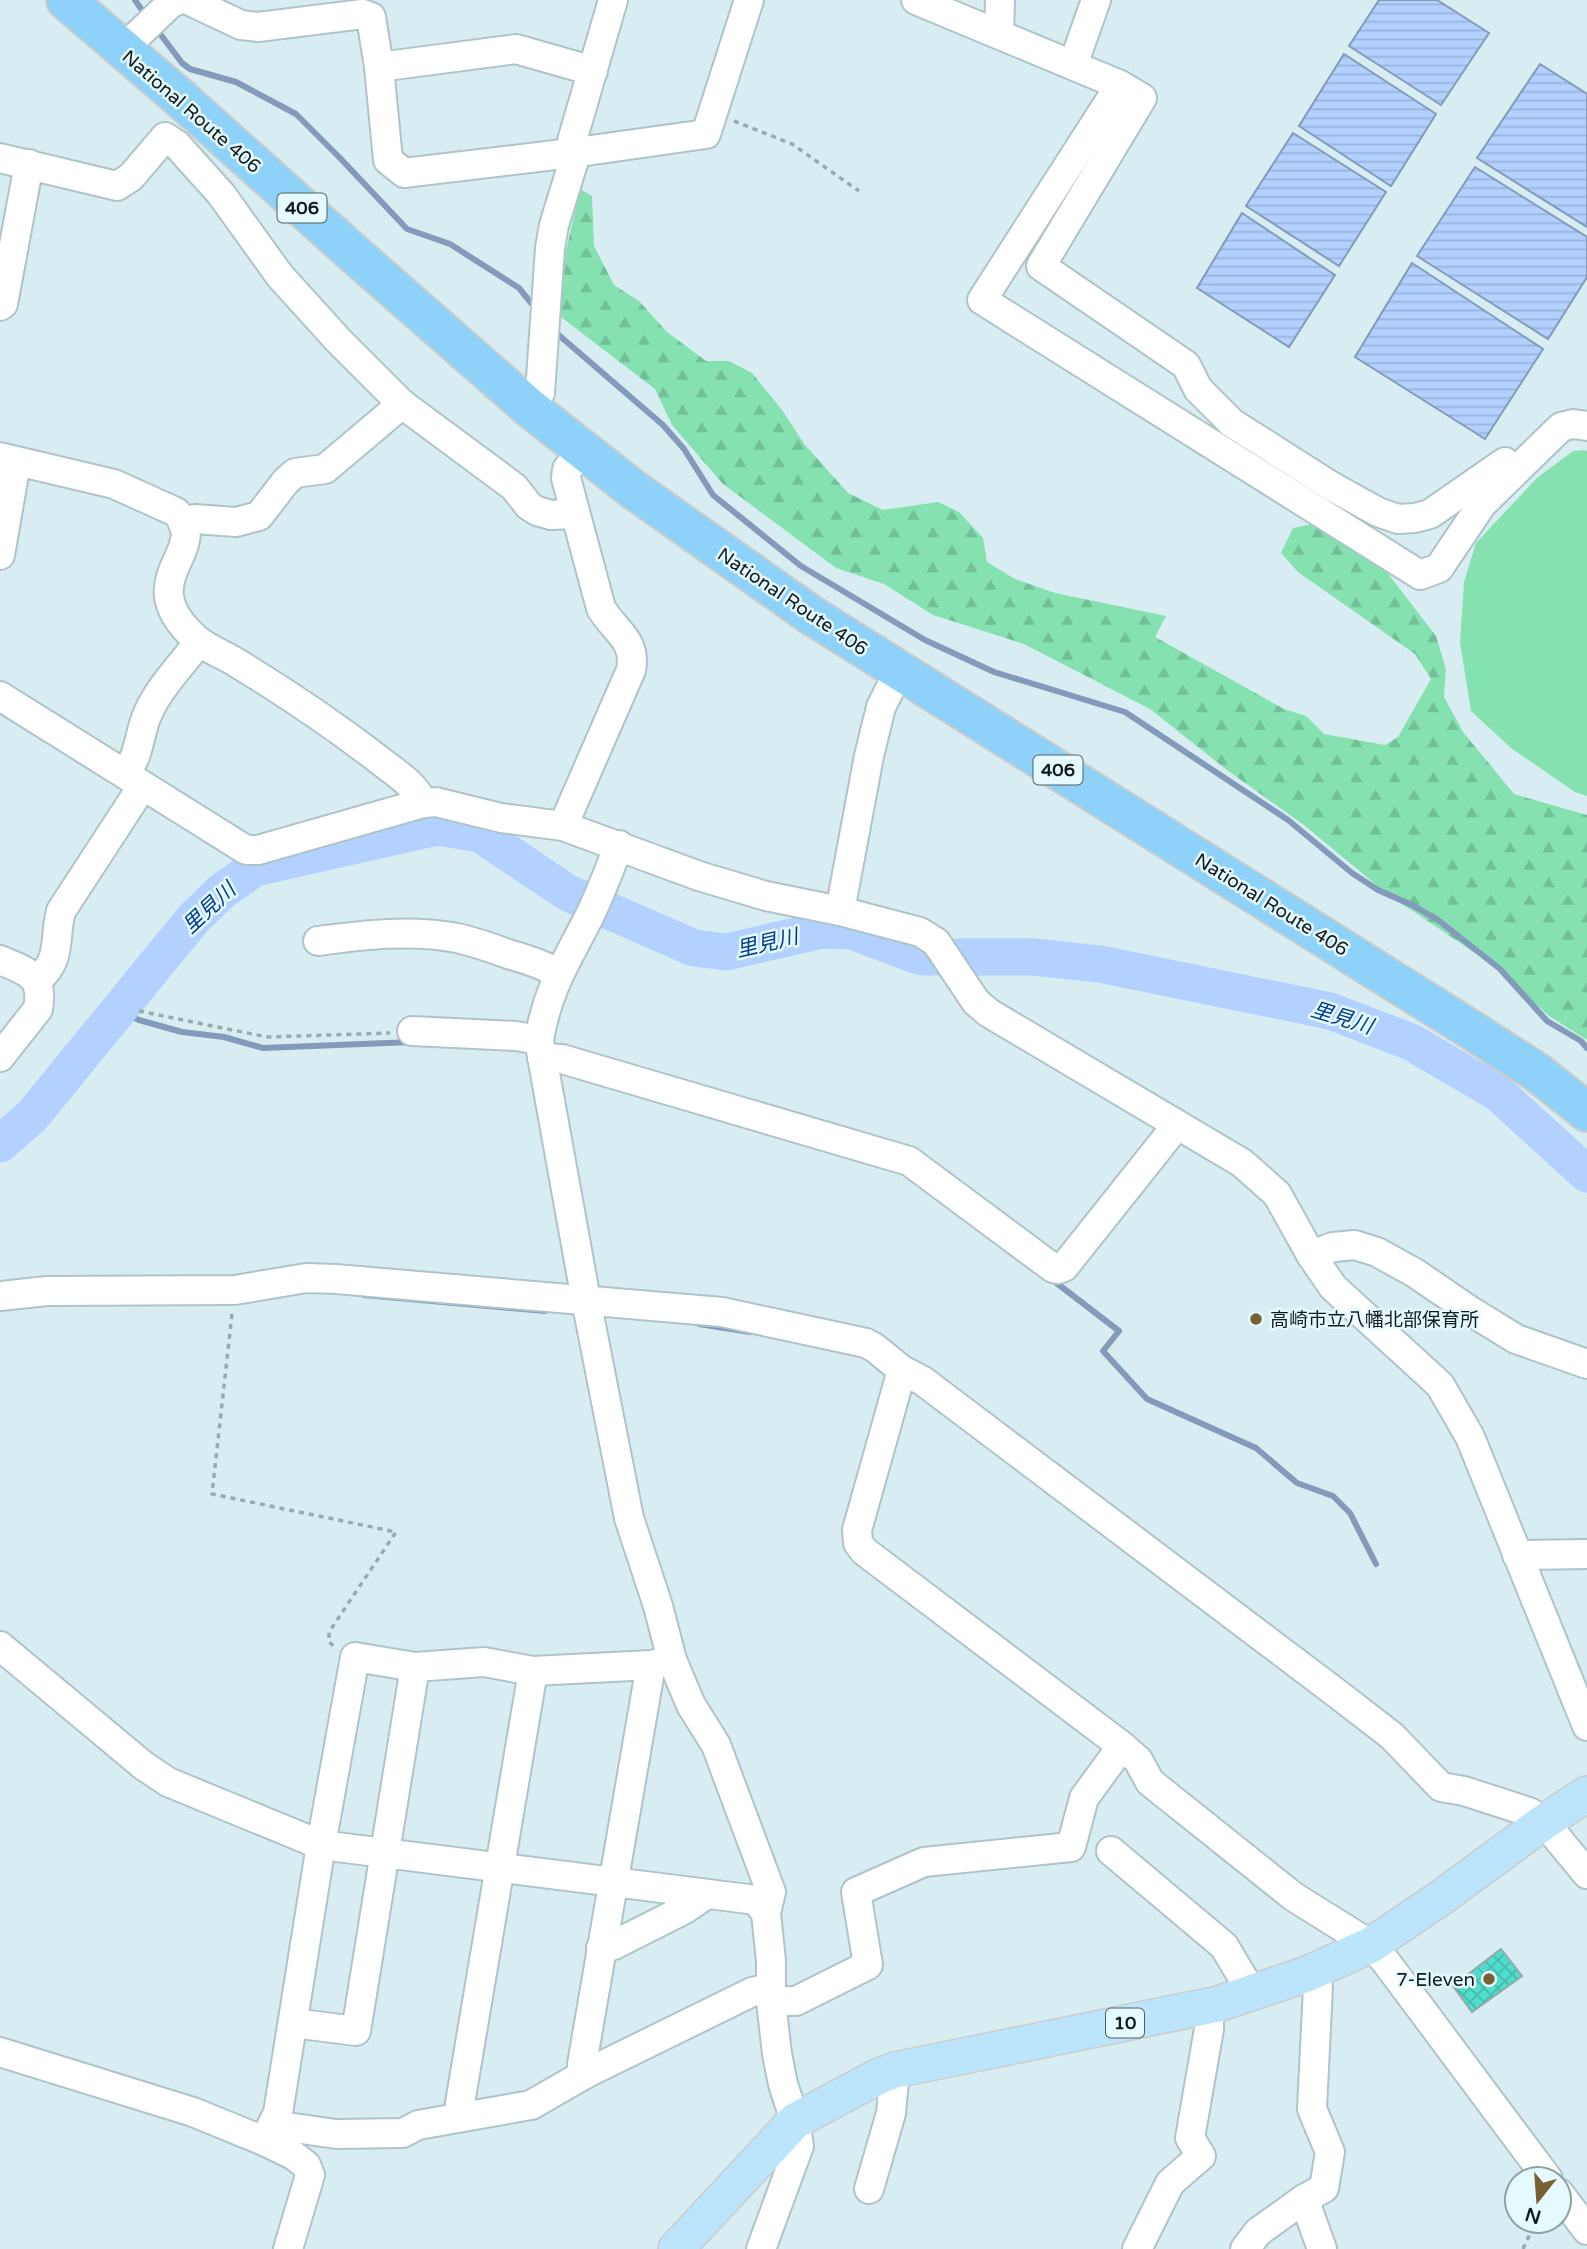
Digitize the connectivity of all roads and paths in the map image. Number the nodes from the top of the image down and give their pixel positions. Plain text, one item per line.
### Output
1 (66, 0) edge
2 (188, 0) edge
3 (228, 0) edge
4 (321, 0) edge
5 (613, 0) edge
6 (749, 0) edge
7 (916, 0) edge
8 (1000, 0) edge
9 (1096, 0) edge
10 (168, 7) edge
11 (999, 34) junction
12 (129, 42) junction
13 (1073, 65) junction
14 (379, 67) junction
15 (593, 71) junction
16 (1120, 85) junction
17 (713, 112) junction
18 (571, 153) junction
19 (0, 158) edge
20 (30, 163) junction
21 (859, 191) dead end
22 (0, 306) edge
23 (402, 404) junction
24 (531, 409) junction
25 (1574, 426) edge
26 (583, 450) junction
27 (8, 460) edge
28 (575, 514) junction
29 (183, 524) junction
30 (0, 555) edge
31 (199, 642) junction
32 (900, 671) junction
33 (0, 696) edge
34 (130, 786) junction
35 (423, 803) junction
36 (564, 826) junction
37 (619, 845) junction
38 (840, 911) junction
39 (318, 941) dead end
40 (0, 960) edge
41 (558, 973) junction
42 (37, 981) junction
43 (139, 1011) dead end
44 (412, 1031) joint
45 (540, 1049) junction
46 (0, 1057) edge
47 (1587, 1112) edge
48 (1176, 1124) junction
49 (1311, 1255) junction
50 (235, 1290) junction
51 (0, 1296) edge
52 (586, 1300) junction
53 (1587, 1364) edge
54 (902, 1370) junction
55 (1587, 1554) edge
56 (1517, 1555) junction
57 (3, 1655) edge
58 (355, 1657) junction
59 (662, 1662) junction
60 (415, 1667) junction
61 (533, 1671) junction
62 (1587, 1726) edge
63 (1122, 1746) junction
64 (1587, 1794) edge
65 (1544, 1822) junction
66 (321, 1844) junction
67 (1111, 1851) dead end
68 (384, 1853) junction
69 (499, 1867) junction
70 (1587, 1874) edge
71 (613, 1882) junction
72 (707, 1894) junction
73 (766, 1913) junction
74 (1371, 1945) junction
75 (601, 1948) junction
76 (1315, 1970) junction
77 (1252, 1993) junction
78 (771, 1995) junction
79 (1209, 2006) junction
80 (293, 2023) junction
81 (0, 2052) edge
82 (895, 2070) junction
83 (585, 2074) junction
84 (460, 2116) junction
85 (795, 2121) junction
86 (269, 2133) junction
87 (1538, 2165) edge
88 (869, 2189) dead end
89 (1304, 2199) junction
90 (1573, 2212) edge
91 (1587, 2230) edge
92 (288, 2249) edge
93 (676, 2249) edge
94 (761, 2249) edge
95 (1137, 2249) edge
96 (1245, 2249) edge
97 (1322, 2249) edge

1 - 12 highway, National Route 406 / 406
2 - 14 street
3 - 4 street
5 - 15 street
6 - 17 street
7 - 11 street
8 - 11 street
9 - 13 street
10 - 12 street
11 - 13 street
12 - 24 highway, National Route 406 / 406
13 - 16 street
14 - 15 street
14 - 18 street
15 - 18 street
16 - 25 street
16 - 25 street
17 - 18 street
17 - 21 path
18 - 24 street
19 - 20 street
20 - 22 street
20 - 23 street
23 - 28 street
23 - 29 street
24 - 26 highway, National Route 406 / 406
26 - 28 street
26 - 32 highway, National Route 406 / 406
27 - 29 street
27 - 30 street
28 - 36 street
29 - 31 street
31 - 34 street
31 - 35 street
32 - 38 street
32 - 47 highway, National Route 406 / 406
33 - 34 street
34 - 35 street
34 - 42 street
35 - 36 street
36 - 37 street
37 - 38 street
37 - 41 street
38 - 48 street
39 - 41 street
40 - 42 street
41 - 45 street
42 - 46 street
43 - 44 path
44 - 45 street
45 - 48 street
45 - 52 street
48 - 49 street
49 - 53 street
49 - 56 street
50 - 51 street
50 - 52 street
50 - 58 path
52 - 54 street
52 - 59 street
54 - 63 street
54 - 65 street
55 - 56 street
56 - 62 street
57 - 66 street
58 - 60 street
58 - 66 street
59 - 61 street
59 - 71 street
59 - 73 street
60 - 61 street
60 - 68 street
61 - 69 street
63 - 74 street
63 - 78 street
64 - 65 main road, 10
65 - 70 street
65 - 74 main road, 10
66 - 68 street
66 - 80 street
67 - 77 street
68 - 69 street
68 - 80 street
69 - 71 street
69 - 84 street
71 - 72 street
71 - 75 street
72 - 73 street
72 - 75 street
73 - 78 street
74 - 76 main road, 10
74 - 87 street
75 - 83 street
76 - 77 main road, 10
76 - 89 street
77 - 79 main road, 10
78 - 83 street
78 - 85 street
79 - 82 main road, 10
79 - 95 street
80 - 86 street
81 - 86 street
82 - 85 main road, 10
82 - 88 street
83 - 84 street
84 - 86 street
85 - 93 main road, 10
85 - 94 street
86 - 92 street
89 - 96 street
89 - 97 street
90 - 91 street

